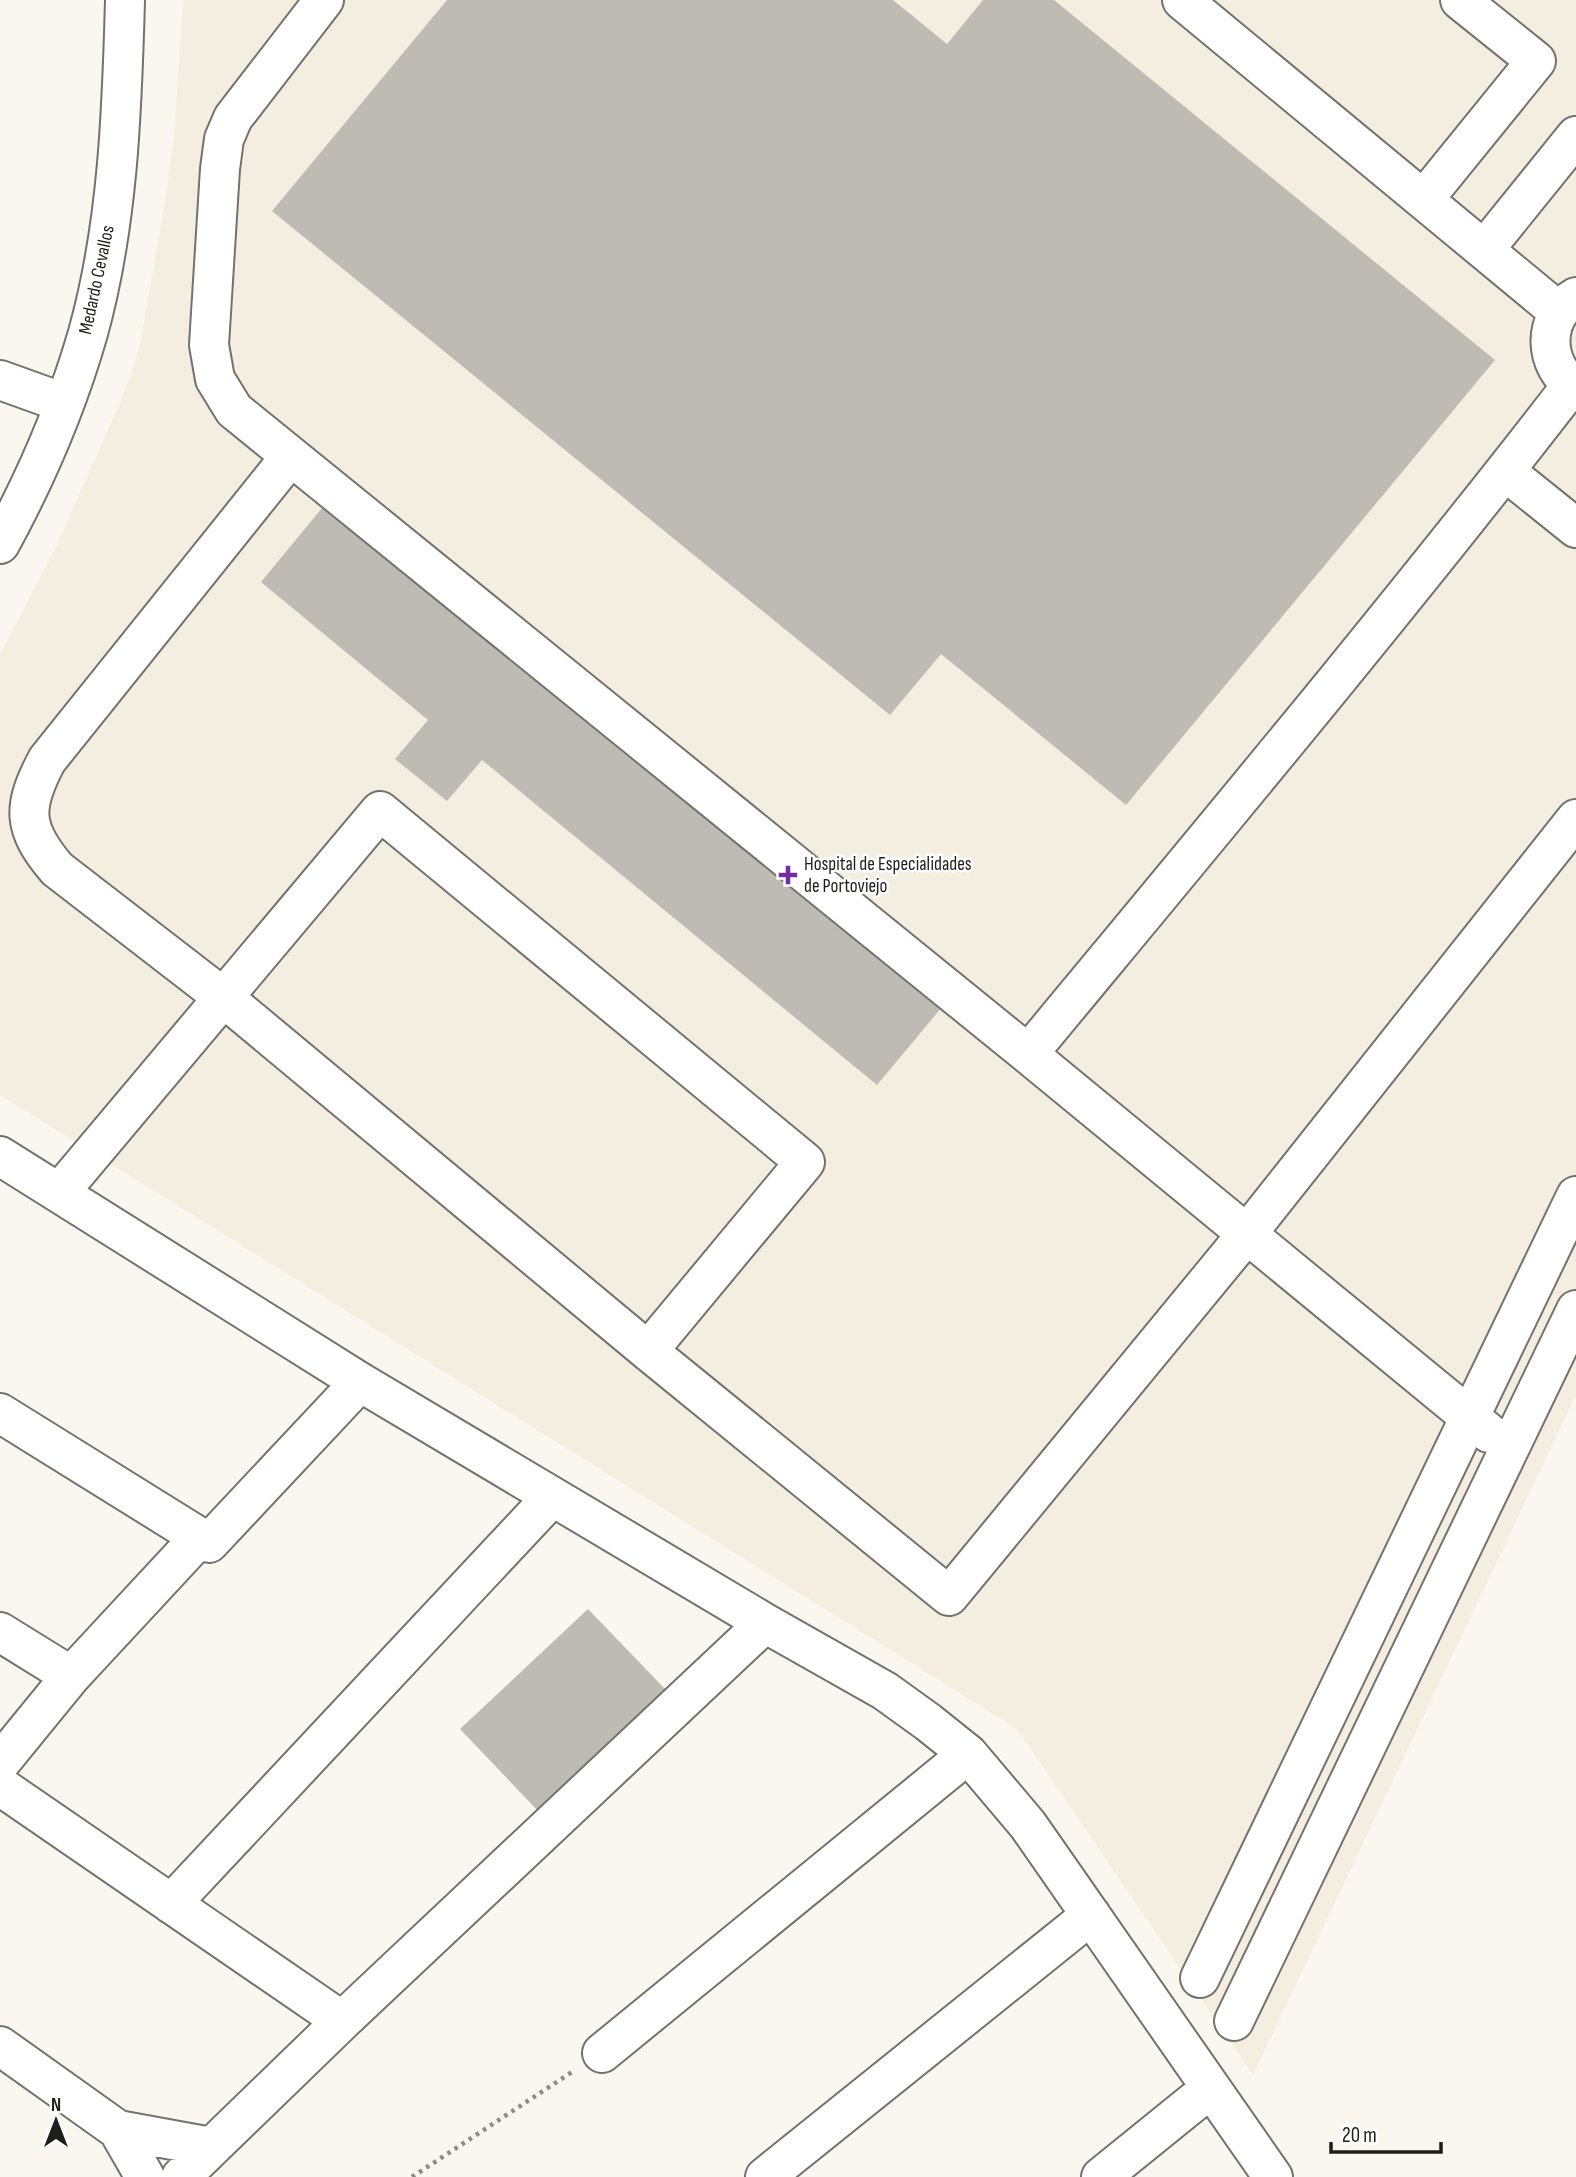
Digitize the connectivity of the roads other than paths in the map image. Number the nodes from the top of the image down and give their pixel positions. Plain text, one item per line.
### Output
1 (1182, 0) edge
2 (1460, 0) edge
3 (116, 3) edge
4 (312, 4) edge
5 (1576, 136) edge
6 (1424, 199) junction
7 (1484, 250) junction
8 (1568, 304) edge
9 (0, 380) edge
10 (1574, 386) edge
11 (64, 403) junction
12 (290, 457) junction
13 (1505, 471) junction
14 (1576, 528) edge
15 (0, 544) edge
16 (1576, 819) edge
17 (223, 998) junction
18 (1028, 1054) junction
19 (0, 1156) edge
20 (59, 1193) junction
21 (1576, 1196) edge
22 (1246, 1235) junction
23 (1576, 1310) edge
24 (648, 1351) junction
25 (360, 1382) junction
26 (0, 1413) edge
27 (1470, 1419) junction
28 (1510, 1449) junction
29 (552, 1497) junction
30 (200, 1537) junction
31 (765, 1623) junction
32 (0, 1632) edge
33 (71, 1676) junction
34 (968, 1754) junction
35 (0, 1763) edge
36 (0, 1786) edge
37 (171, 1904) junction
38 (1091, 1915) junction
39 (1200, 1978) dead end
40 (342, 2021) junction
41 (1234, 2021) dead end
42 (0, 2046) edge
43 (602, 2053) road end
44 (1211, 2088) junction
45 (118, 2130) junction
46 (211, 2147) junction
47 (145, 2177) edge
48 (181, 2177) edge
49 (765, 2177) edge
50 (1101, 2177) edge
51 (1273, 2177) edge

1 - 6 street
2 - 6 street
3 - 11 street, Medardo Cevallos
4 - 12 street
5 - 7 street
6 - 7 street
7 - 8 street
8 - 10 street
9 - 11 street
10 - 13 street
11 - 15 street, Medardo Cevallos
12 - 17 street
12 - 18 street
13 - 14 street
13 - 18 street
16 - 22 street
17 - 20 street
17 - 24 street
17 - 24 street
18 - 22 street
19 - 20 street
20 - 25 street
21 - 27 street
22 - 24 street
22 - 27 street
23 - 28 street
25 - 29 street
25 - 30 street
26 - 30 street
27 - 28 street
27 - 39 street
28 - 41 street
29 - 31 street
29 - 37 street
30 - 33 street
31 - 34 street
31 - 40 street
32 - 33 street
33 - 35 street
34 - 38 street
34 - 43 street
36 - 37 street
37 - 40 street
38 - 44 street
38 - 49 street
40 - 46 street
42 - 45 street
44 - 50 street
44 - 51 street
45 - 46 street
45 - 47 street
46 - 48 street

